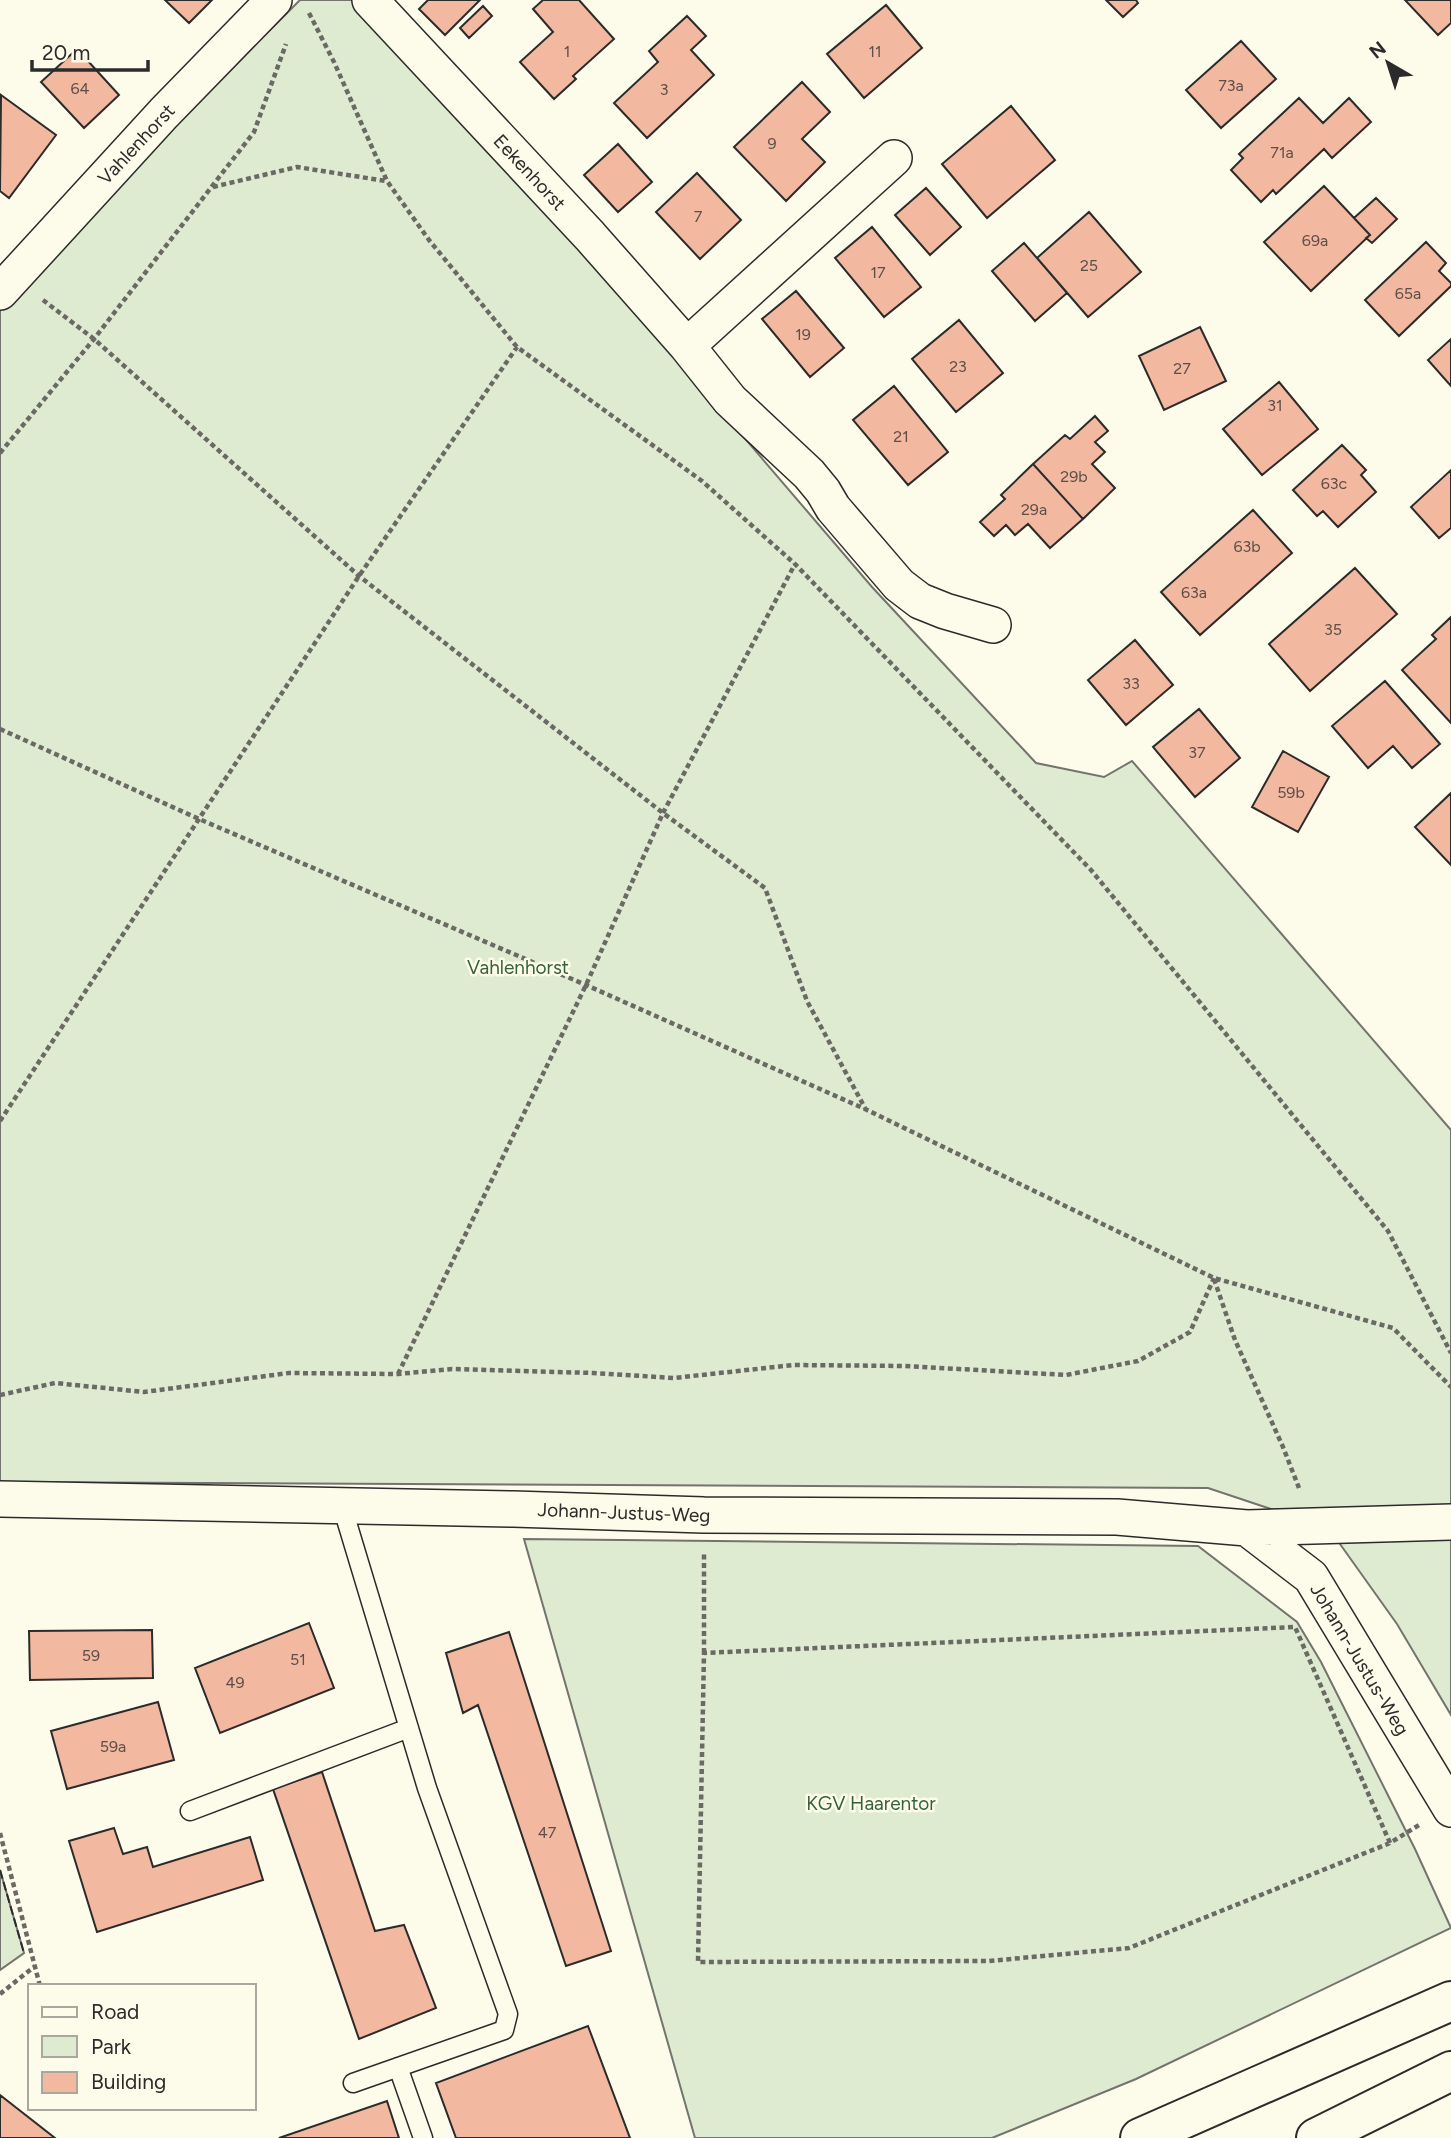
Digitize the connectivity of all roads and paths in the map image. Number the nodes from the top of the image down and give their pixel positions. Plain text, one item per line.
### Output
1 (274, 0) edge
2 (370, 0) edge
3 (309, 12) dead end
4 (289, 36) dead end
5 (894, 158) dead end
6 (387, 181) junction
7 (212, 187) junction
8 (4, 278) edge
9 (94, 339) junction
10 (687, 346) junction
11 (517, 347) junction
12 (0, 453) edge
13 (795, 565) junction
14 (359, 576) junction
15 (993, 625) dead end
16 (0, 729) edge
17 (663, 813) junction
18 (199, 819) junction
19 (586, 985) junction
20 (865, 1109) junction
21 (0, 1121) edge
22 (1214, 1278) junction
23 (1451, 1353) edge
24 (398, 1374) junction
25 (1451, 1387) edge
26 (0, 1395) edge
27 (1299, 1489) dead end
28 (0, 1499) edge
29 (342, 1506) junction
30 (704, 1515) junction
31 (1451, 1522) edge
32 (1247, 1528) junction
33 (704, 1653) junction
34 (409, 1728) junction
35 (1451, 1809) edge
36 (190, 1811) dead end
37 (0, 1833) edge
38 (35, 1966) junction
39 (40, 1984) edge
40 (0, 1994) edge
41 (1451, 2001) edge
42 (398, 2067) junction
43 (1451, 2071) edge
44 (353, 2083) dead end
45 (423, 2138) edge
46 (1140, 2138) edge
47 (1316, 2138) edge

1 - 8 street, Vahlenhorst
2 - 10 street, Eekenhorst
3 - 6 path
4 - 7 path
5 - 10 street
6 - 7 path
6 - 11 path
7 - 9 path
8 - 9 path
9 - 12 path
9 - 14 path
10 - 15 street, Eekenhorst
11 - 13 path
11 - 14 path
13 - 17 path
13 - 23 path
14 - 17 path
14 - 18 path
16 - 18 path
17 - 19 path
17 - 20 path
18 - 19 path
18 - 21 path
19 - 20 path
19 - 24 path
20 - 22 path
22 - 24 path
22 - 25 path
22 - 27 path
24 - 26 path
28 - 29 street, Johann-Justus-Weg
29 - 30 street, Johann-Justus-Weg
29 - 34 lane
30 - 32 street, Johann-Justus-Weg
30 - 33 path
31 - 32 street, Johann-Justus-Weg
32 - 35 street, Johann-Justus-Weg
33 - 33 path
34 - 36 lane
34 - 42 lane
37 - 38 path
38 - 39 path
38 - 40 path
41 - 46 highway
42 - 44 lane
42 - 45 lane
43 - 47 highway

